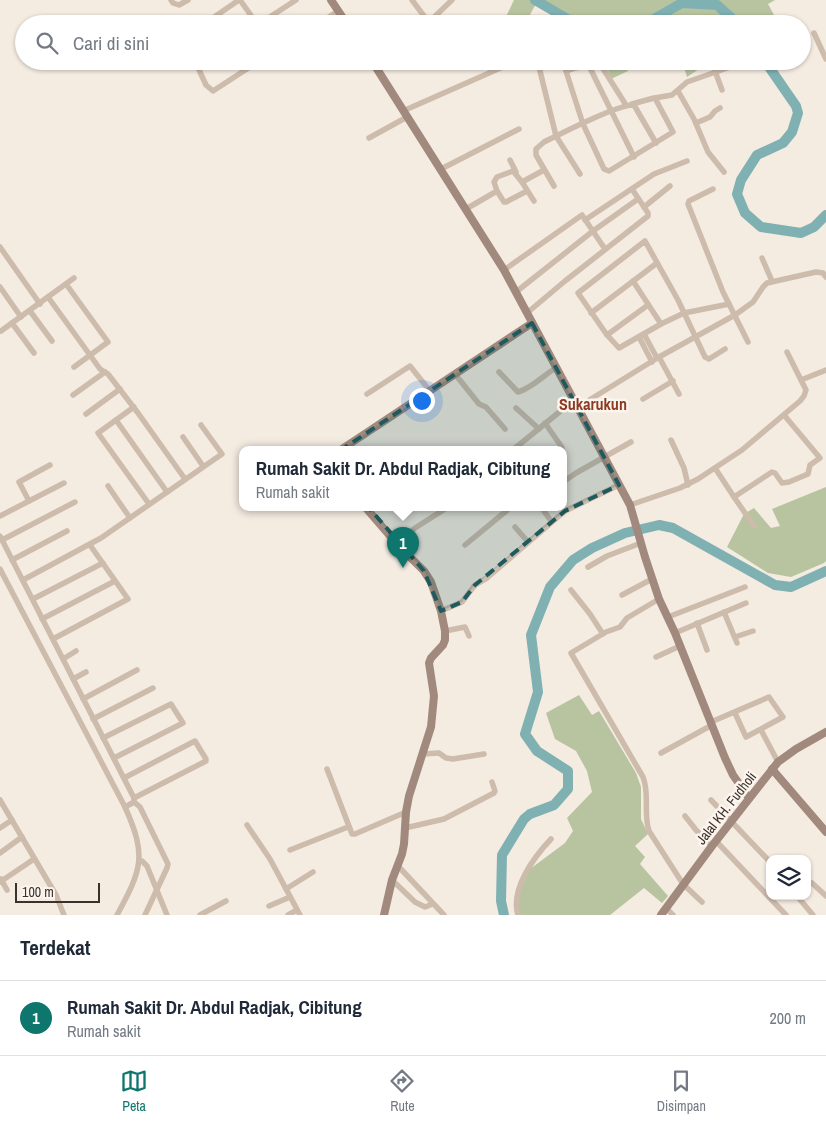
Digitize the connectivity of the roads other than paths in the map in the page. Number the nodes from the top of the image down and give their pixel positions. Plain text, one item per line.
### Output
1 (171, 0) edge
2 (188, 0) edge
3 (240, 0) edge
4 (296, 0) edge
5 (331, 0) edge
6 (452, 0) edge
7 (415, 1) edge
8 (338, 11) junction
9 (218, 15) edge
10 (251, 15) edge
11 (272, 15) edge
12 (332, 15) edge
13 (341, 15) edge
14 (424, 15) edge
15 (437, 15) edge
16 (814, 33) dead end
17 (826, 59) edge
18 (199, 70) edge
19 (245, 70) edge
20 (378, 70) edge
21 (495, 70) edge
22 (540, 70) edge
23 (570, 70) edge
24 (591, 70) edge
25 (604, 70) edge
26 (718, 70) edge
27 (566, 71) joint
28 (715, 71) junction
29 (722, 90) dead end
30 (678, 91) junction
31 (654, 98) junction
32 (629, 105) junction
33 (720, 108) dead end
34 (611, 111) junction
35 (405, 114) junction
36 (696, 123) junction
37 (583, 124) junction
38 (519, 129) dead end
39 (556, 136) junction
40 (369, 138) dead end
41 (656, 143) junction
42 (634, 156) junction
43 (510, 160) dead end
44 (687, 161) dead end
45 (441, 169) junction
46 (544, 170) junction
47 (516, 172) junction
48 (724, 172) dead end
49 (580, 174) dead end
50 (522, 182) junction
51 (554, 186) dead end
52 (670, 186) dead end
53 (632, 189) junction
54 (713, 189) dead end
55 (497, 191) junction
56 (527, 191) junction
57 (638, 199) junction
58 (534, 202) dead end
59 (644, 207) junction
60 (466, 209) junction
61 (585, 220) junction
62 (592, 231) junction
63 (0, 247) edge
64 (605, 249) junction
65 (762, 258) dead end
66 (657, 263) junction
67 (504, 270) junction
68 (826, 277) edge
69 (74, 278) dead end
70 (633, 281) junction
71 (772, 281) junction
72 (66, 284) junction
73 (0, 287) edge
74 (516, 292) junction
75 (48, 297) junction
76 (40, 304) junction
77 (729, 304) junction
78 (648, 305) junction
79 (30, 311) junction
80 (527, 313) junction
81 (591, 313) junction
82 (684, 313) junction
83 (735, 315) junction
84 (21, 317) junction
85 (12, 323) junction
86 (532, 323) junction
87 (661, 324) junction
88 (1, 331) edge
89 (607, 335) junction
90 (641, 336) junction
91 (695, 336) junction
92 (52, 341) dead end
93 (748, 342) dead end
94 (725, 349) dead end
95 (787, 352) dead end
96 (34, 353) dead end
97 (90, 355) junction
98 (656, 359) junction
99 (74, 367) dead end
100 (557, 367) junction
101 (826, 370) edge
102 (105, 372) junction
103 (499, 372) dead end
104 (455, 374) junction
105 (801, 380) junction
106 (672, 382) junction
107 (120, 389) junction
108 (430, 390) junction
109 (367, 394) dead end
110 (679, 394) dead end
111 (73, 396) dead end
112 (643, 399) dead end
113 (576, 404) junction
114 (134, 407) junction
115 (516, 408) dead end
116 (86, 414) dead end
117 (784, 415) junction
118 (116, 420) junction
119 (546, 423) junction
120 (201, 425) dead end
121 (505, 429) dead end
122 (539, 429) junction
123 (183, 437) dead end
124 (671, 440) dead end
125 (631, 442) dead end
126 (346, 446) edge
127 (518, 446) edge
128 (561, 446) edge
129 (826, 454) edge
130 (604, 456) junction
131 (820, 458) junction
132 (50, 465) dead end
133 (204, 466) junction
134 (714, 468) junction
135 (185, 479) junction
136 (567, 479) edge
137 (64, 483) dead end
138 (619, 485) junction
139 (688, 485) junction
140 (108, 486) dead end
141 (167, 492) junction
142 (734, 497) junction
143 (29, 501) junction
144 (75, 502) dead end
145 (149, 504) junction
146 (630, 505) junction
147 (567, 508) edge
148 (368, 511) edge
149 (442, 511) edge
150 (506, 511) edge
151 (543, 511) edge
152 (562, 511) edge
153 (0, 516) edge
154 (130, 518) junction
155 (551, 521) junction
156 (515, 526) dead end
157 (754, 526) dead end
158 (67, 531) dead end
159 (1, 538) edge
160 (641, 540) junction
161 (528, 542) junction
162 (397, 544) junction
163 (90, 545) junction
164 (465, 545) dead end
165 (12, 560) junction
166 (103, 563) junction
167 (588, 568) dead end
168 (0, 569) edge
169 (652, 579) junction
170 (22, 580) junction
171 (115, 581) junction
172 (745, 587) dead end
173 (570, 590) dead end
174 (622, 595) dead end
175 (33, 599) junction
176 (660, 599) junction
177 (746, 603) dead end
178 (441, 611) junction
179 (724, 612) junction
180 (668, 617) junction
181 (42, 619) junction
182 (697, 623) junction
183 (445, 631) junction
184 (753, 631) dead end
185 (675, 633) junction
186 (603, 634) junction
187 (469, 636) dead end
188 (52, 639) junction
189 (680, 646) junction
190 (707, 650) dead end
191 (76, 652) dead end
192 (656, 657) dead end
193 (63, 659) junction
194 (138, 670) dead end
195 (86, 672) dead end
196 (73, 679) junction
197 (153, 688) dead end
198 (83, 698) junction
199 (735, 713) junction
200 (93, 719) junction
201 (711, 724) junction
202 (761, 730) junction
203 (826, 732) edge
204 (103, 738) junction
205 (661, 753) dead end
206 (422, 754) junction
207 (484, 754) dead end
208 (114, 758) junction
209 (778, 762) junction
210 (326, 769) dead end
211 (772, 769) junction
212 (124, 778) junction
213 (492, 782) dead end
214 (749, 798) junction
215 (0, 800) edge
216 (134, 800) junction
217 (711, 800) dead end
218 (125, 807) junction
219 (406, 812) junction
220 (685, 816) dead end
221 (12, 820) junction
222 (731, 821) junction
223 (247, 825) dead end
224 (348, 827) junction
225 (0, 828) edge
226 (405, 828) junction
227 (826, 832) edge
228 (22, 837) junction
229 (551, 839) dead end
230 (714, 843) junction
231 (290, 850) dead end
232 (0, 853) edge
233 (766, 858) edge
234 (34, 859) junction
235 (139, 861) junction
236 (398, 866) junction
237 (313, 872) dead end
238 (1, 880) edge
239 (392, 880) junction
240 (812, 883) dead end
241 (683, 884) junction
242 (286, 889) junction
243 (7, 890) dead end
244 (157, 891) junction
245 (826, 896) edge
246 (290, 897) junction
247 (800, 900) edge
248 (226, 901) dead end
249 (702, 902) dead end
250 (430, 905) dead end
251 (269, 906) dead end
252 (666, 908) junction
253 (298, 913) edge
254 (64, 915) edge
255 (117, 915) edge
256 (146, 915) edge
257 (167, 915) edge
258 (200, 915) edge
259 (288, 915) edge
260 (384, 915) edge
261 (444, 915) edge
262 (518, 915) edge
263 (661, 915) edge
264 (674, 915) edge
265 (786, 915) edge
266 (813, 915) edge

1 - 2 street
3 - 9 street
3 - 10 street
4 - 11 street
5 - 8 street
6 - 15 street
7 - 14 street
8 - 12 street
8 - 13 street
16 - 17 street
18 - 19 street
20 - 35 street
21 - 35 street
22 - 39 street
23 - 27 street
24 - 34 street
25 - 32 street
26 - 28 street
27 - 37 street
28 - 29 street
28 - 30 street
30 - 31 street
30 - 36 street
31 - 32 street
31 - 41 street
32 - 34 street
32 - 41 street
33 - 36 street
34 - 37 street
34 - 42 street
35 - 40 street
35 - 45 street
36 - 48 street
37 - 39 street
37 - 42 street
38 - 45 street
39 - 46 street
39 - 49 street
41 - 42 street
43 - 47 street
44 - 53 street
45 - 60 street
46 - 50 street
46 - 51 street
47 - 50 street
47 - 55 street
50 - 56 street
52 - 59 street
53 - 57 street
53 - 61 street
54 - 77 street
55 - 56 street
55 - 60 street
56 - 58 street
57 - 59 street
57 - 62 street
59 - 64 street
60 - 67 street
61 - 62 street
61 - 67 street
62 - 64 street
62 - 74 street
63 - 76 street
64 - 80 street
65 - 71 street
66 - 70 street
66 - 81 street
66 - 82 street
67 - 74 street
68 - 71 street
69 - 72 street
70 - 78 street
70 - 81 street
71 - 83 street
72 - 75 street
72 - 97 street
73 - 84 street
74 - 80 street
75 - 76 street
75 - 97 street
76 - 79 street
77 - 82 street
77 - 83 street
78 - 87 street
78 - 89 street
79 - 84 street
79 - 92 street
80 - 86 street
81 - 89 street
82 - 87 street
82 - 91 street
83 - 91 street
83 - 93 street
84 - 85 street
85 - 88 street
85 - 96 street
86 - 100 street
86 - 104 street
87 - 90 street
89 - 90 street
90 - 98 street
91 - 94 street
91 - 98 street
95 - 105 street
97 - 99 street
97 - 102 street
98 - 106 street
98 - 113 street
100 - 103 street
100 - 113 street
101 - 105 street
102 - 107 street
102 - 111 street
104 - 108 street
104 - 121 street
105 - 117 street
106 - 110 street
106 - 112 street
107 - 114 street
107 - 116 street
108 - 109 street
108 - 126 street
113 - 119 street
113 - 130 street
114 - 118 street
114 - 135 street
115 - 122 street
117 - 131 street
117 - 134 street
118 - 141 street
118 - 145 street
119 - 122 street
119 - 128 street
120 - 133 street
122 - 127 street
123 - 133 street
124 - 139 street
125 - 130 street
129 - 131 street
130 - 136 street
130 - 138 street
131 - 142 street
132 - 143 street
133 - 135 street
134 - 139 street
134 - 142 street
135 - 141 street
137 - 143 street
138 - 146 street
138 - 147 street
139 - 146 street
140 - 154 street
141 - 145 street
142 - 157 street
143 - 153 street
144 - 159 street
145 - 154 street
146 - 160 street
148 - 162 street
149 - 162 street
150 - 164 street
151 - 155 street
152 - 155 street
154 - 163 street
155 - 161 street
156 - 161 street
158 - 165 street
159 - 165 street
160 - 167 street
160 - 169 street
161 - 178 street
162 - 178 street
163 - 166 street
163 - 170 street
165 - 170 street
166 - 171 street
166 - 175 street
168 - 218 street
169 - 174 street
169 - 176 street
170 - 175 street
171 - 181 street
171 - 188 street
172 - 180 street
173 - 186 street
175 - 181 street
176 - 180 street
176 - 186 street
177 - 179 street
178 - 183 street
179 - 182 street
179 - 184 street
180 - 185 street
181 - 188 street
182 - 185 street
182 - 190 street
183 - 187 street
183 - 206 street
185 - 189 street
186 - 241 street
188 - 193 street
189 - 192 street
189 - 201 street
191 - 193 street
193 - 196 street
194 - 198 street
195 - 196 street
196 - 198 street
197 - 200 street
198 - 200 street
199 - 201 street
199 - 202 street
199 - 202 street
200 - 204 street
201 - 205 street
201 - 214 street
202 - 209 street
203 - 209 street, Jalal KH. Fudholi
204 - 208 street
204 - 208 street
206 - 207 street
206 - 219 street
208 - 212 street
209 - 211 street, Jalal KH. Fudholi
210 - 224 street
211 - 214 street, Jalal KH. Fudholi
211 - 227 street
212 - 216 street
212 - 216 street
213 - 226 street
214 - 222 street, Jalal KH. Fudholi
215 - 221 street
216 - 218 street
216 - 244 street
217 - 222 street
218 - 235 street
219 - 224 street
219 - 226 street
220 - 230 street
221 - 225 street
221 - 228 street
222 - 230 street, Jalal KH. Fudholi
222 - 233 street
223 - 242 street
224 - 231 street
226 - 236 street
228 - 232 street
228 - 234 street
229 - 262 street
230 - 241 street, Jalal KH. Fudholi
230 - 265 street
234 - 238 street
234 - 254 street
235 - 244 street
235 - 255 street
236 - 239 street
236 - 261 street
237 - 242 street
238 - 243 street
239 - 250 street
239 - 260 street
240 - 245 street
241 - 249 street
241 - 252 street, Jalal KH. Fudholi
242 - 246 street
244 - 256 street
244 - 257 street
246 - 251 street
246 - 253 street
247 - 266 street
248 - 258 street
252 - 263 street, Jalal KH. Fudholi
252 - 264 street
253 - 259 street

